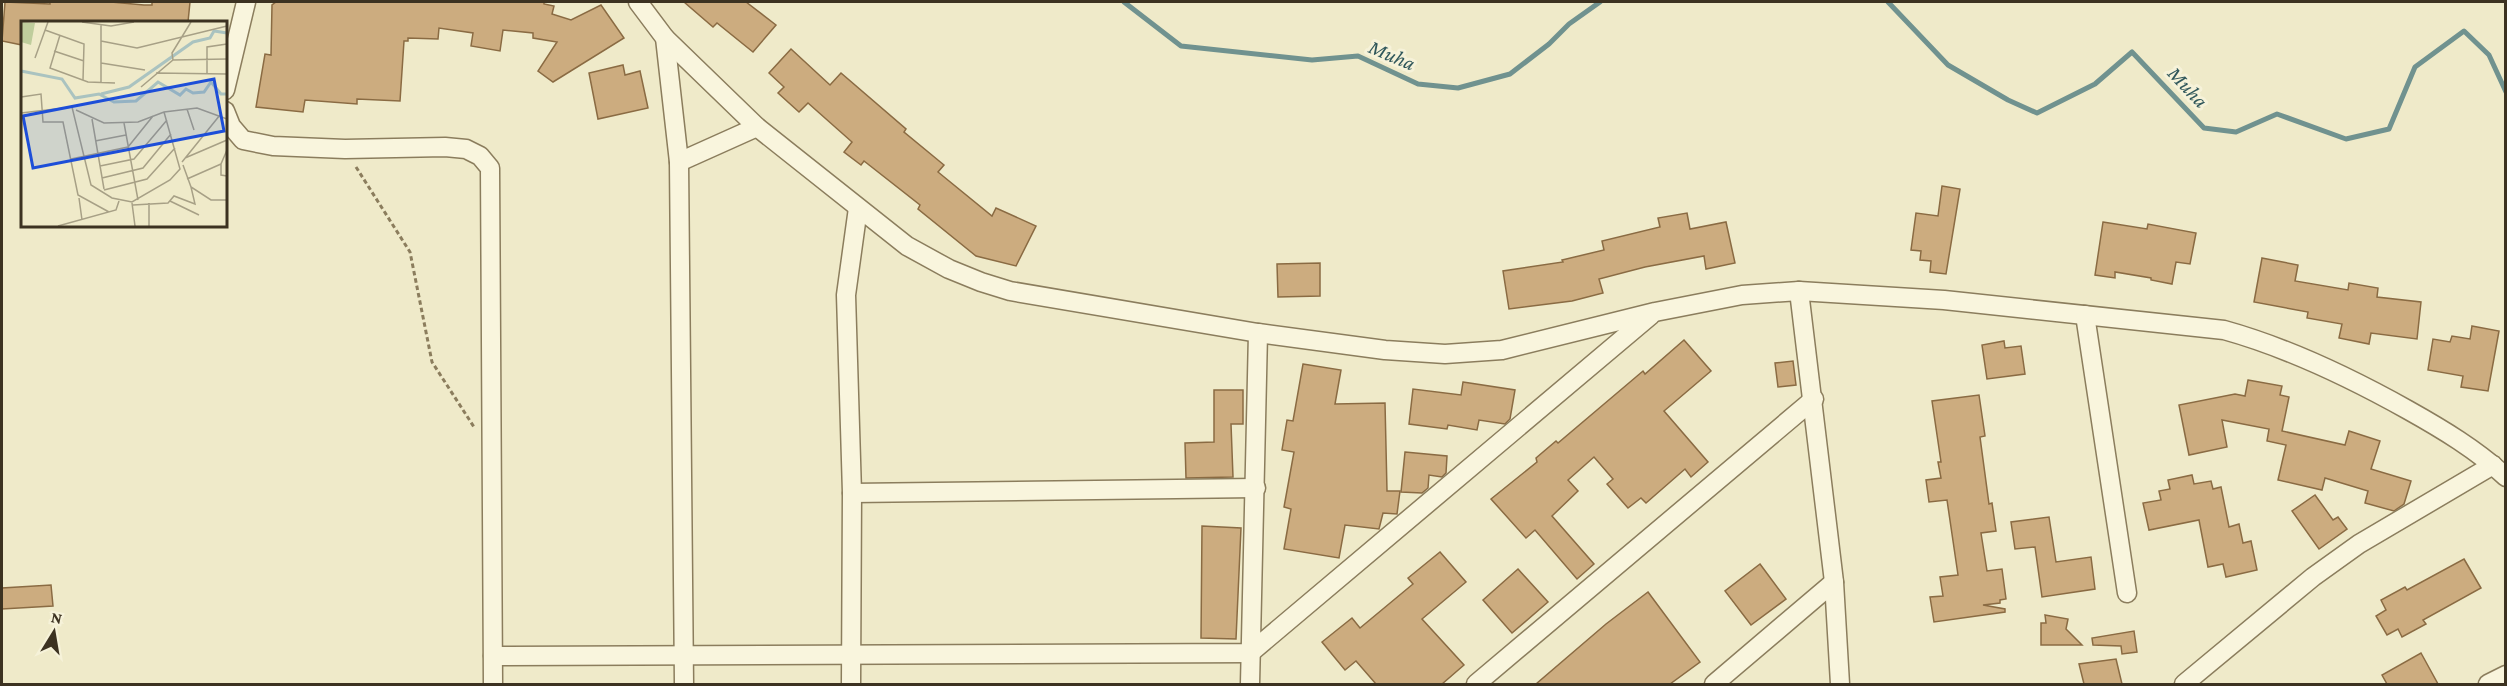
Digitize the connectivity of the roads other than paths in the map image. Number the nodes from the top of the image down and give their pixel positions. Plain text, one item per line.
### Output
1 (246, 2) edge
2 (638, 2) edge
3 (665, 38) junction
4 (226, 86) edge
5 (226, 114) edge
6 (757, 127) junction
7 (679, 162) junction
8 (858, 208) junction
9 (1799, 291) junction
10 (1655, 312) junction
11 (2085, 315) junction
12 (1258, 333) junction
13 (1814, 399) junction
14 (2499, 471) edge
15 (1256, 488) junction
16 (852, 493) junction
17 (1834, 582) junction
18 (2127, 593) dead end
19 (1250, 653) junction
20 (851, 655) junction
21 (493, 656) junction
22 (684, 657) junction
23 (2505, 675) edge
24 (493, 684) edge
25 (684, 684) edge
26 (851, 684) edge
27 (1250, 684) edge
28 (1476, 684) edge
29 (1714, 684) edge
30 (1840, 684) edge
31 (2184, 684) edge
32 (2488, 684) edge

1 - 4 street
2 - 3 street
3 - 6 street
3 - 7 street
5 - 21 street
6 - 7 street
6 - 8 street
7 - 22 street
8 - 12 street
8 - 16 street
9 - 10 street
9 - 11 street
9 - 13 street
10 - 12 street
10 - 19 street
11 - 14 street
11 - 18 street
12 - 15 street
13 - 17 street
13 - 28 street
14 - 31 street
15 - 16 street
15 - 19 street
16 - 20 street
17 - 29 street
17 - 30 street
19 - 20 street
19 - 27 street
20 - 22 street
20 - 26 street
21 - 22 street
21 - 24 street
22 - 25 street
23 - 32 street

